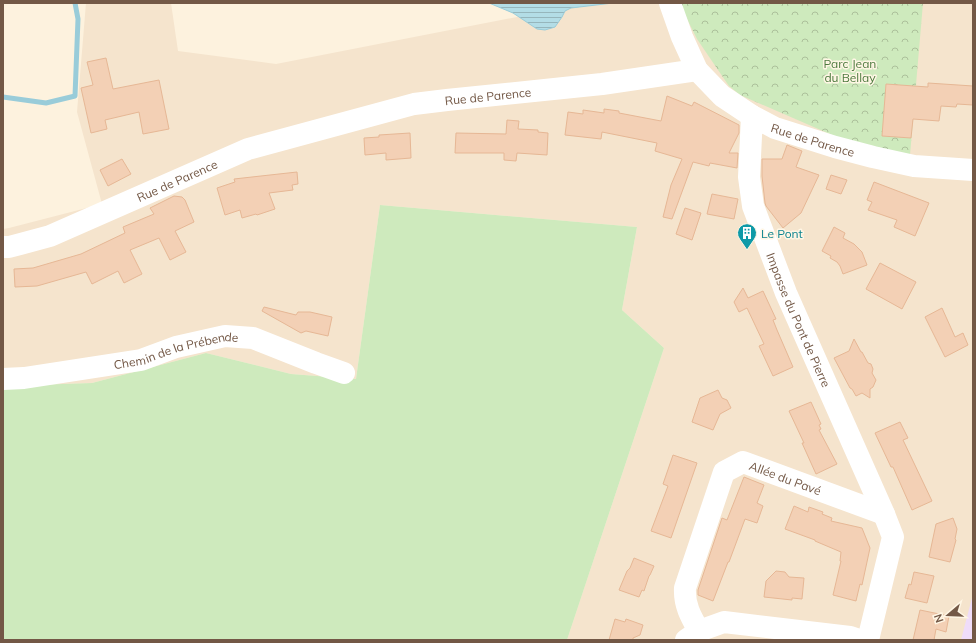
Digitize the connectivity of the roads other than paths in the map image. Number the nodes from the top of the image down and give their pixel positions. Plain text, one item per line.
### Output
1 (670, 3) edge
2 (697, 70) junction
3 (752, 116) junction
4 (973, 170) edge
5 (3, 247) edge
6 (344, 373) dead end
7 (3, 379) edge
8 (884, 514) junction
9 (692, 636) edge
10 (859, 640) edge
11 (868, 640) edge

1 - 2 street
2 - 3 street, Rue de Parence
2 - 5 street, Rue de Parence
3 - 4 street, Rue de Parence
3 - 8 street, Impasse du Pont de Pierre
6 - 7 street, Chemin de la Prébende
8 - 9 street, Allée du Pavé
8 - 11 street
9 - 10 street

